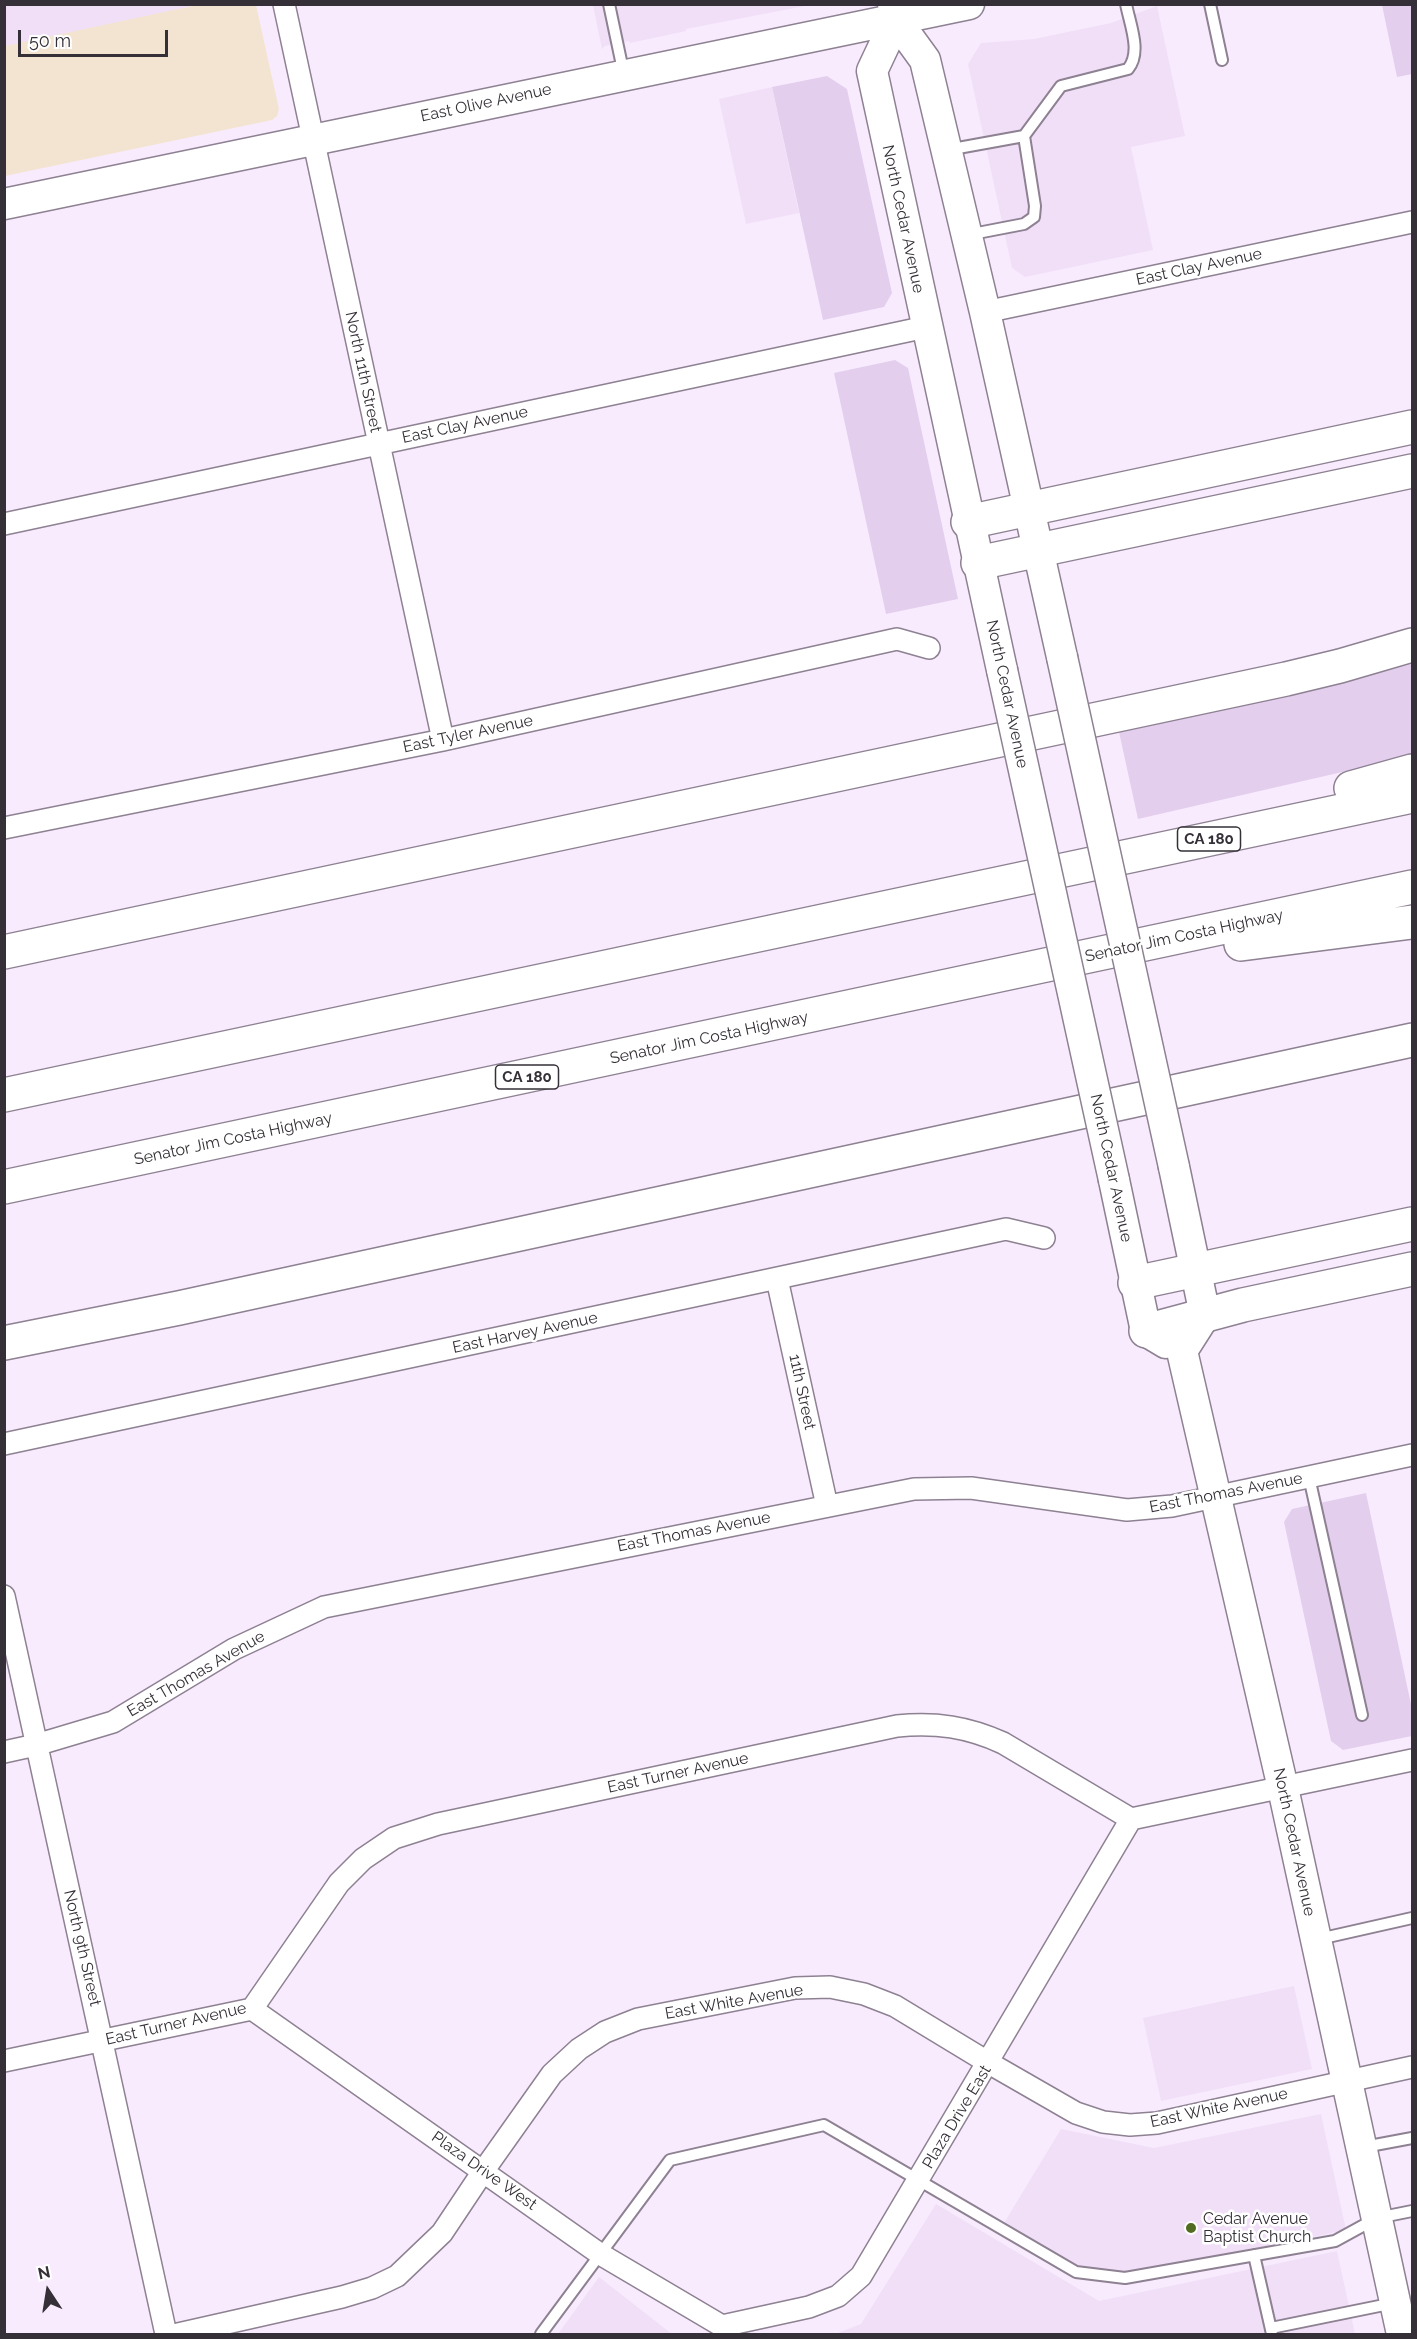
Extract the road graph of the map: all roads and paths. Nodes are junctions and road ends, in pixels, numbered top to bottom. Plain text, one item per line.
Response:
1 (284, 4) edge
2 (609, 4) edge
3 (969, 4) edge
4 (1125, 4) edge
5 (1210, 4) edge
6 (894, 12) edge
7 (1222, 60) dead end
8 (624, 75) junction
9 (1024, 136) junction
10 (313, 139) junction
11 (946, 150) junction
12 (4, 204) edge
13 (1413, 222) edge
14 (967, 236) junction
15 (985, 312) junction
16 (926, 327) junction
17 (1413, 427) edge
18 (379, 444) junction
19 (1413, 471) edge
20 (1028, 508) junction
21 (969, 522) junction
22 (4, 524) edge
23 (1038, 551) junction
24 (978, 563) junction
25 (1413, 645) edge
26 (929, 648) dead end
27 (443, 740) junction
28 (1413, 771) edge
29 (1413, 796) edge
30 (4, 828) edge
31 (384, 871) junction
32 (1005, 882) junction
33 (1413, 887) edge
34 (1413, 922) edge
35 (4, 932) edge
36 (4, 952) edge
37 (1018, 972) junction
38 (412, 1008) junction
39 (1413, 1040) edge
40 (4, 1073) edge
41 (4, 1095) edge
42 (15, 1186) edge
43 (1413, 1224) edge
44 (1044, 1238) dead end
45 (1413, 1269) edge
46 (1196, 1270) junction
47 (777, 1279) junction
48 (1135, 1283) junction
49 (179, 1308) junction
50 (1205, 1315) junction
51 (1146, 1331) junction
52 (4, 1343) edge
53 (1182, 1351) junction
54 (4, 1363) edge
55 (4, 1444) edge
56 (1413, 1455) edge
57 (1309, 1478) junction
58 (1215, 1497) junction
59 (827, 1506) junction
60 (4, 1596) edge
61 (1362, 1715) dead end
62 (36, 1745) junction
63 (4, 1752) edge
64 (1413, 1760) edge
65 (1283, 1788) junction
66 (1131, 1819) junction
67 (1413, 1918) edge
68 (1316, 1940) junction
69 (252, 2009) junction
70 (103, 2041) junction
71 (4, 2061) edge
72 (988, 2063) junction
73 (1413, 2067) edge
74 (1346, 2081) junction
75 (1413, 2138) edge
76 (1361, 2148) junction
77 (484, 2170) junction
78 (919, 2180) junction
79 (1413, 2211) edge
80 (1377, 2218) junction
81 (600, 2253) junction
82 (1254, 2255) junction
83 (1395, 2302) junction
84 (723, 2330) edge
85 (1271, 2331) edge
86 (166, 2334) edge
87 (178, 2334) edge
88 (541, 2334) edge
89 (1402, 2334) edge

1 - 10 street, North 11th Street
2 - 8 lane
3 - 6 main road, East Olive Avenue
4 - 9 lane
5 - 7 lane
6 - 8 main road, East Olive Avenue
6 - 11 main road
6 - 16 main road, North Cedar Avenue
8 - 10 main road, East Olive Avenue
9 - 11 lane
9 - 14 lane
10 - 12 main road, East Olive Avenue
10 - 18 street, North 11th Street
11 - 14 main road
13 - 15 street, East Clay Avenue
14 - 15 main road
15 - 20 main road
16 - 18 street, East Clay Avenue
16 - 21 main road, North Cedar Avenue
17 - 20 highway
18 - 22 street, East Clay Avenue
18 - 27 street, North 11th Street
19 - 23 highway
20 - 21 highway
20 - 23 main road
21 - 24 main road, North Cedar Avenue
23 - 24 highway
23 - 46 main road, bridge
24 - 48 main road, North Cedar Avenue, bridge
25 - 31 highway
26 - 27 street, East Tyler Avenue
27 - 30 street, East Tyler Avenue
28 - 32 highway
29 - 32 highway, CA 180
31 - 35 highway
31 - 36 highway
32 - 38 highway, CA 180
33 - 37 highway, Senator Jim Costa Highway / CA 180
34 - 37 highway
37 - 42 highway, Senator Jim Costa Highway / CA 180
38 - 40 highway
38 - 41 highway, CA 180
39 - 49 highway
43 - 46 highway
44 - 47 street, East Harvey Avenue
45 - 50 highway
46 - 48 highway
46 - 50 main road
47 - 55 street, East Harvey Avenue
47 - 59 street, 11th Street
48 - 51 main road, North Cedar Avenue
49 - 52 highway
49 - 54 highway
50 - 51 highway
50 - 53 main road
51 - 53 main road
53 - 58 main road, North Cedar Avenue
56 - 57 street, East Thomas Avenue
57 - 58 street, East Thomas Avenue
57 - 61 lane
58 - 59 street, East Thomas Avenue
58 - 65 main road, North Cedar Avenue
59 - 62 street, East Thomas Avenue
60 - 62 street, North 9th Street
62 - 63 street, East Thomas Avenue
62 - 70 street, North 9th Street
64 - 65 street
65 - 66 street
65 - 68 main road, North Cedar Avenue
66 - 69 street, East Turner Avenue
66 - 72 street, Plaza Drive East
67 - 68 lane
68 - 74 main road, North Cedar Avenue
69 - 70 street, East Turner Avenue
69 - 77 street, Plaza Drive West
70 - 71 street, East Turner Avenue
70 - 86 street, North 9th Street
72 - 74 street, East White Avenue
72 - 77 street, East White Avenue
72 - 78 street, Plaza Drive East
73 - 74 street, East White Avenue
74 - 76 main road, North Cedar Avenue
75 - 76 lane
76 - 80 main road, North Cedar Avenue
77 - 81 street, Plaza Drive West
77 - 87 street, East White Avenue
78 - 81 lane
78 - 82 lane
78 - 84 street, Plaza Drive East
79 - 80 lane
80 - 82 lane
80 - 83 main road, North Cedar Avenue
81 - 84 street, Plaza Drive West
81 - 88 lane
82 - 85 lane
83 - 85 lane
83 - 89 main road, North Cedar Avenue

